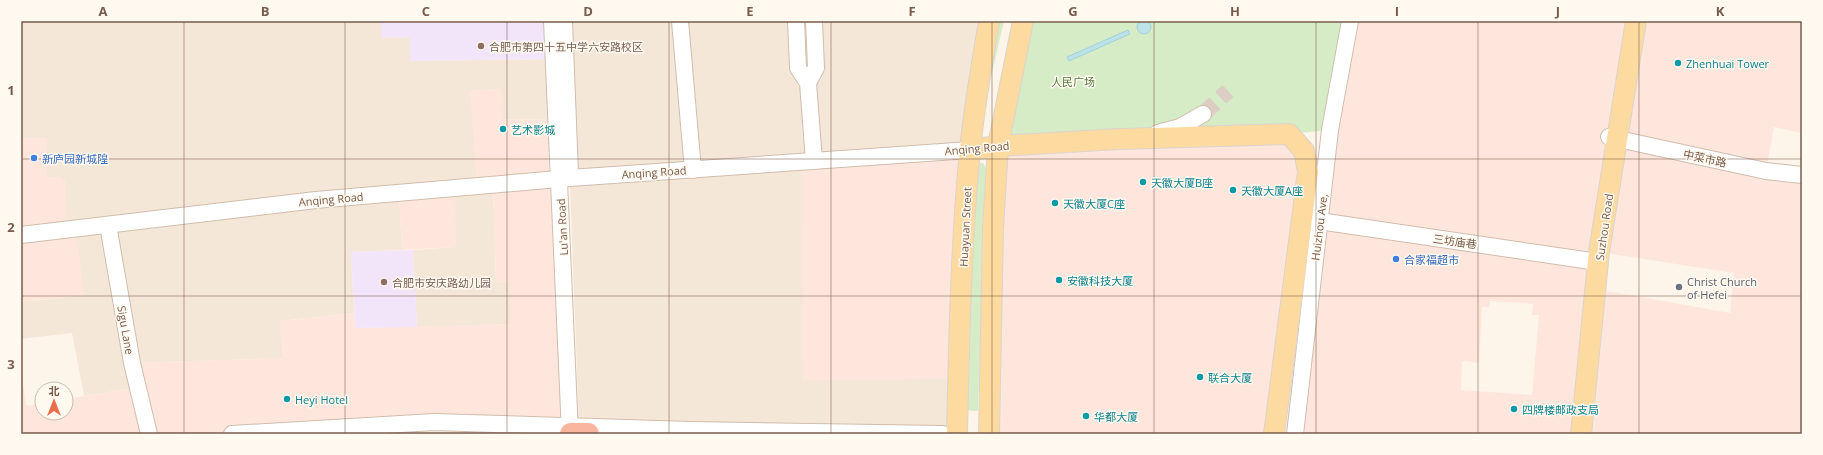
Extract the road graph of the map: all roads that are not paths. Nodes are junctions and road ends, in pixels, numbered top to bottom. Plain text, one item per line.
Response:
1 (552, 21) edge
2 (564, 21) edge
3 (680, 21) edge
4 (796, 21) edge
5 (814, 21) edge
6 (989, 21) edge
7 (1014, 21) edge
8 (1023, 21) edge
9 (1350, 21) edge
10 (1628, 21) edge
11 (1636, 21) edge
12 (808, 82) junction
13 (1204, 114) tunnel mouth
14 (1289, 134) joint
15 (1614, 138) junction
16 (1138, 139) junction
17 (998, 146) junction
18 (970, 150) junction
19 (814, 161) junction
20 (693, 170) junction
21 (1802, 175) edge
22 (565, 179) junction
23 (1319, 221) junction
24 (108, 225) junction
25 (21, 235) edge
26 (1591, 261) junction
27 (576, 431) edge
28 (149, 434) edge
29 (232, 434) edge
30 (943, 434) edge
31 (957, 434) edge
32 (989, 434) edge
33 (1274, 434) edge
34 (1294, 434) edge
35 (1573, 434) edge
36 (1581, 434) edge

1 - 22 street, Lu'an Road
2 - 22 street, Lu'an Road
3 - 20 street
4 - 12 street
5 - 12 street
6 - 18 main road, Huayuan Street
7 - 17 main road
8 - 17 main road
9 - 23 street, Huizhou Ave,
10 - 15 main road, Suzhou Road
11 - 15 main road, Suzhou Road
12 - 19 street
13 - 16 street
14 - 16 main road, Anqing Road
14 - 33 main road, Huizhou Ave,
15 - 21 street, 中菜市路
15 - 26 main road, Suzhou Road
15 - 36 main road, Suzhou Road
16 - 17 main road, Anqing Road
17 - 18 main road, Anqing Road
17 - 32 main road
18 - 19 street, Anqing Road
18 - 31 main road, Huayuan Street
19 - 20 street, Anqing Road
20 - 22 street, Anqing Road
22 - 24 street, Anqing Road
22 - 27 street, Lu'an Road
23 - 26 street, 三坊庙巷
23 - 34 street, Huizhou Ave,
24 - 25 street, Anqing Road
24 - 28 street, Sigu Lane
26 - 35 main road, Suzhou Road
27 - 29 street
27 - 30 street

